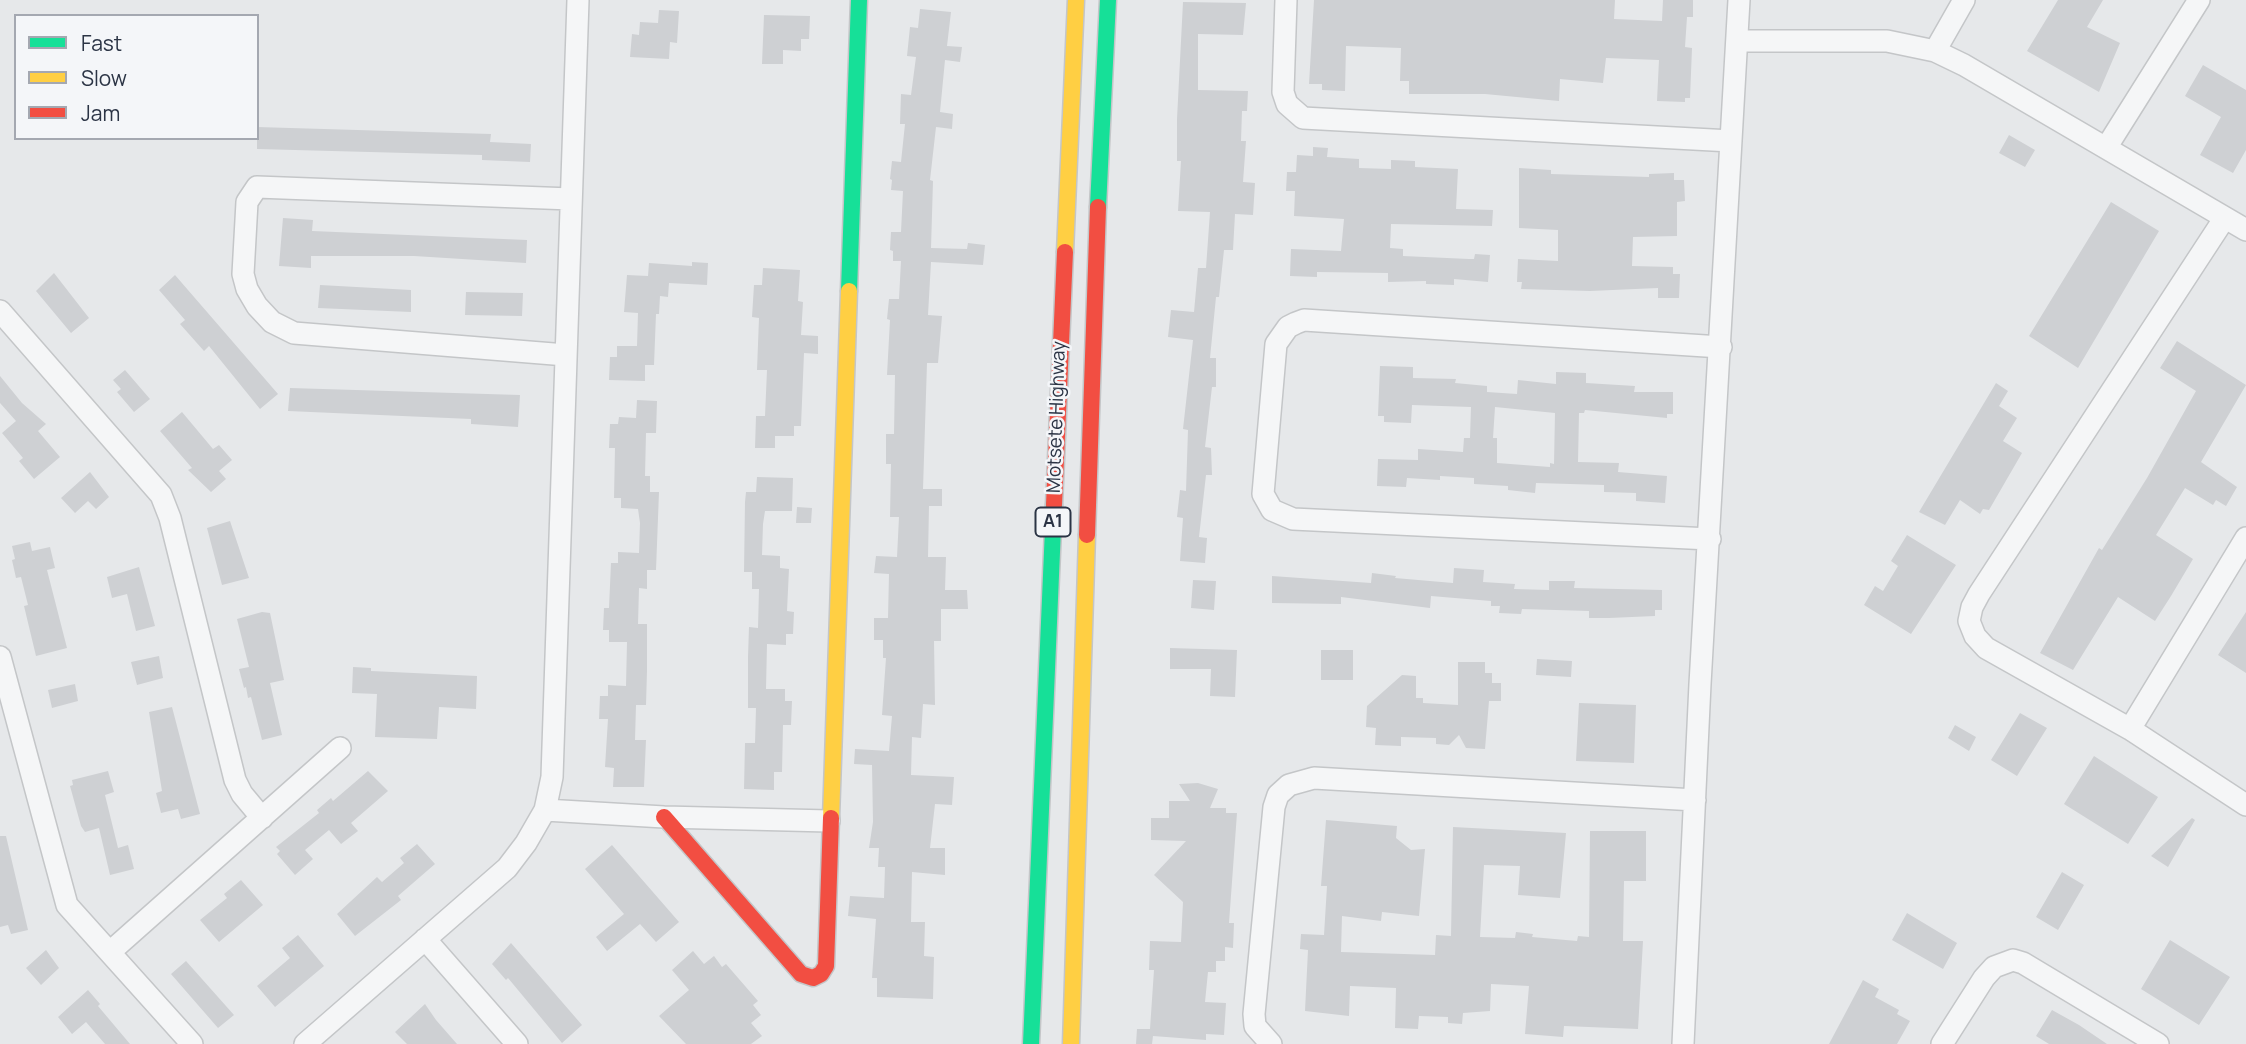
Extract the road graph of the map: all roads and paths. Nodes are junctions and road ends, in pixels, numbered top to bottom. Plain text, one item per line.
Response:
1 (578, 0) edge
2 (859, 0) edge
3 (1076, 0) edge
4 (1108, 0) edge
5 (1286, 0) edge
6 (1739, 0) edge
7 (1964, 0) edge
8 (2199, 0) edge
9 (1737, 41) junction
10 (1935, 51) junction
11 (1731, 141) junction
12 (2106, 148) junction
13 (571, 199) junction
14 (2224, 219) junction
15 (2246, 230) edge
16 (0, 311) edge
17 (1721, 347) junction
18 (566, 355) junction
19 (2246, 538) edge
20 (1710, 539) junction
21 (0, 657) edge
22 (2130, 729) junction
23 (340, 748) dead end
24 (1695, 800) junction
25 (2246, 805) edge
26 (545, 810) junction
27 (664, 817) junction
28 (262, 818) junction
29 (829, 821) junction
30 (425, 939) junction
31 (110, 952) junction
32 (192, 1044) edge
33 (305, 1044) edge
34 (517, 1044) edge
35 (1031, 1044) edge
36 (1071, 1044) edge
37 (1271, 1044) edge
38 (1683, 1044) edge
39 (1942, 1044) edge
40 (2158, 1044) edge

1 - 13 street
2 - 29 main road
3 - 35 main road, Motsete Highway / A1
4 - 36 main road, Motsete Highway / A1
5 - 11 street
6 - 9 street
7 - 10 street
8 - 12 street
9 - 10 street
9 - 11 street
10 - 12 street
11 - 17 street
12 - 14 street
13 - 18 street
13 - 18 street
14 - 15 street
14 - 22 street
16 - 28 street
17 - 20 street
17 - 20 street
18 - 26 street
19 - 22 street
20 - 24 street
21 - 31 street
22 - 25 street
23 - 28 street
24 - 37 street
24 - 38 street
26 - 27 street
26 - 30 street
27 - 29 street
27 - 29 main road
28 - 31 street
30 - 33 street
30 - 34 street
31 - 32 street
39 - 40 street

